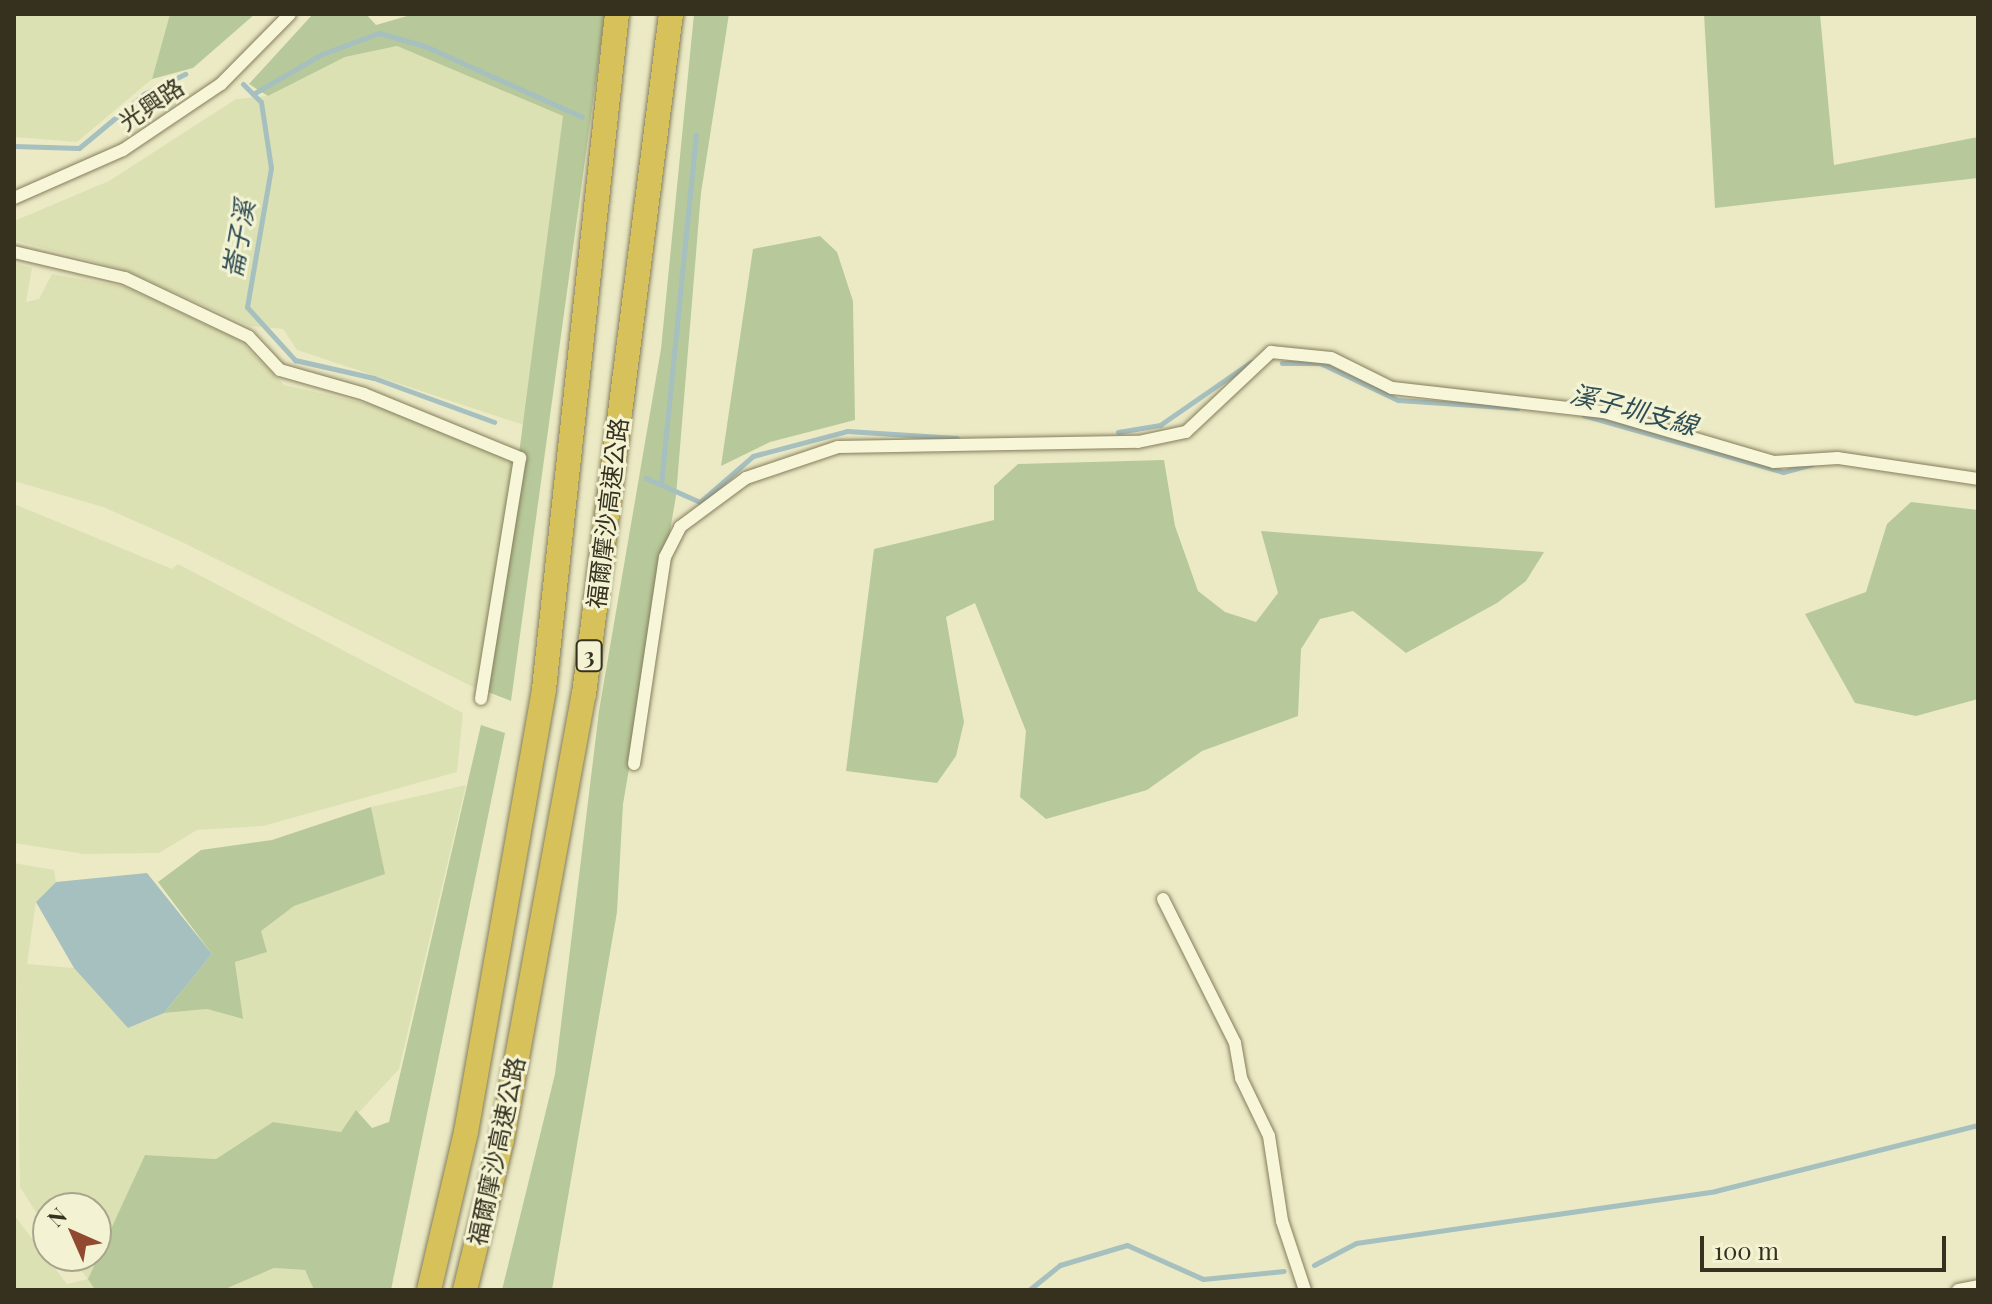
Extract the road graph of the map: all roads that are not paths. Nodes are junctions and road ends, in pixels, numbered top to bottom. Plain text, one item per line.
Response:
1 (290, 14) edge
2 (617, 14) edge
3 (671, 14) edge
4 (14, 198) edge
5 (14, 252) edge
6 (1978, 479) edge
7 (481, 699) dead end
8 (634, 764) dead end
9 (1163, 899) dead end
10 (1978, 1286) edge
11 (429, 1290) edge
12 (465, 1290) edge
13 (1305, 1290) edge
14 (1958, 1290) edge

1 - 4 street, 光興路
2 - 11 highway, 福爾摩沙高速公路 / 3
3 - 12 highway, 福爾摩沙高速公路 / 3
5 - 7 street
6 - 8 street
9 - 13 street
10 - 14 street

